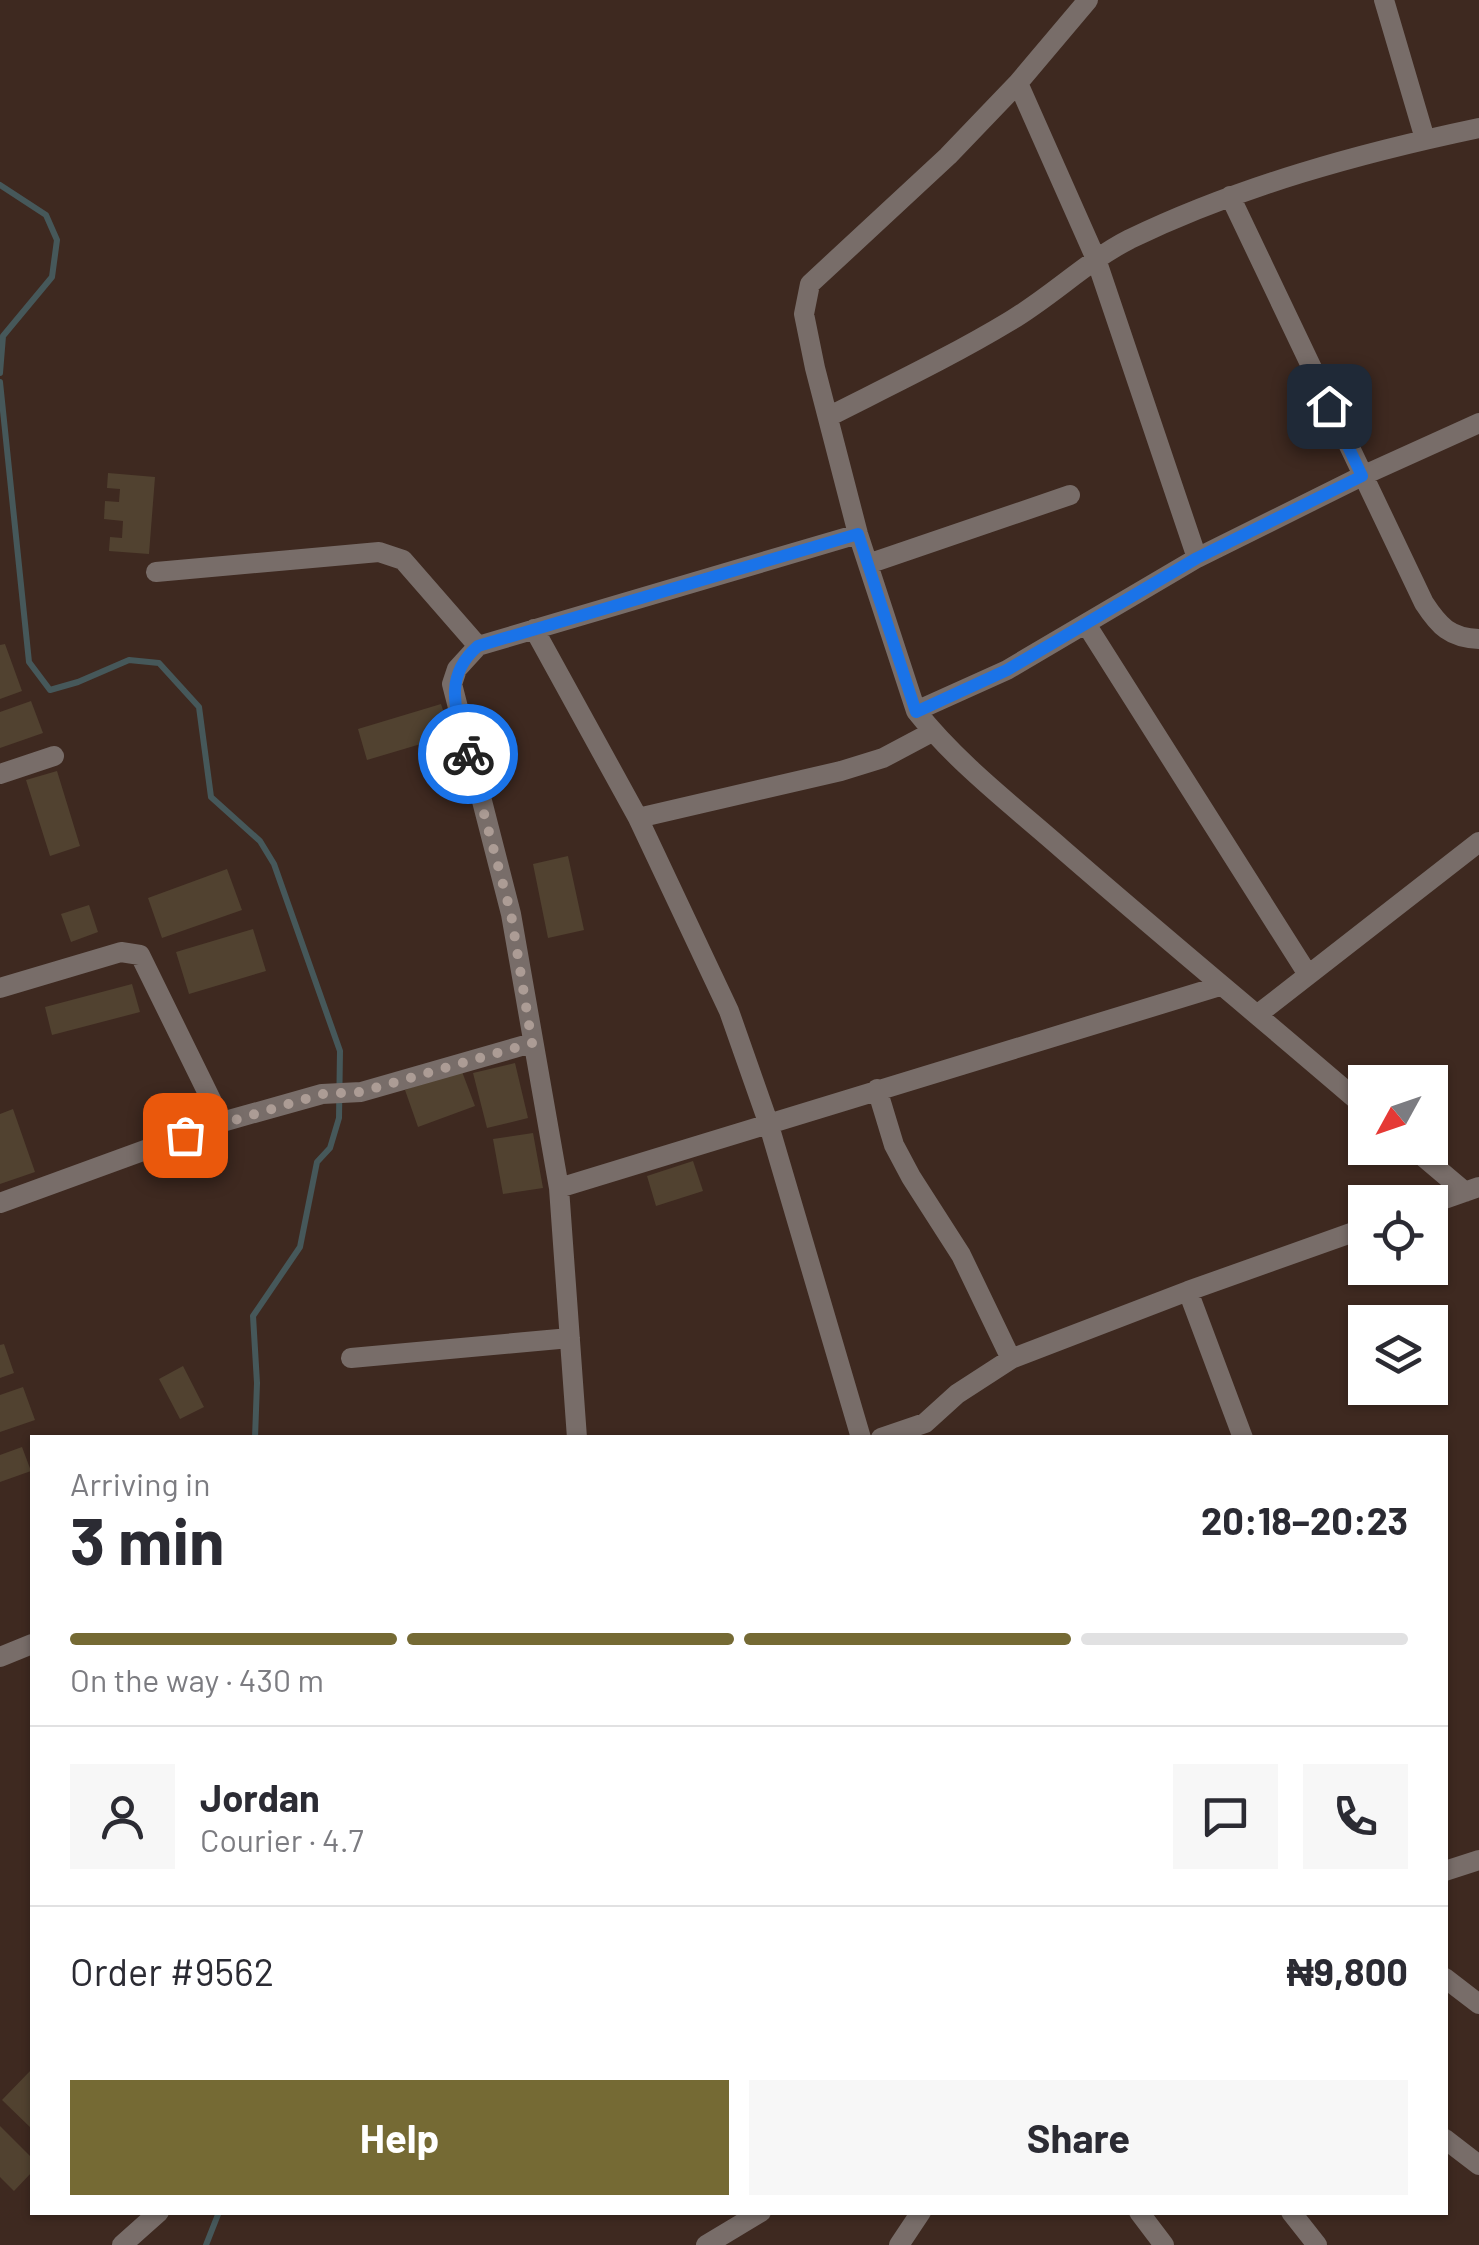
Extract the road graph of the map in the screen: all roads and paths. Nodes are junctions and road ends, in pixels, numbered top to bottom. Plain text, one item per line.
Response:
1 (1088, 0) edge
2 (1384, 0) edge
3 (1018, 83) junction
4 (1479, 128) edge
5 (1425, 140) junction
6 (1230, 196) junction
7 (1096, 259) junction
8 (828, 416) junction
9 (1479, 424) edge
10 (1362, 476) junction
11 (1070, 495) dead end
12 (858, 534) junction
13 (1197, 558) junction
14 (868, 564) junction
15 (156, 572) dead end
16 (1086, 624) junction
17 (534, 629) junction
18 (1479, 639) edge
19 (478, 646) junction
20 (916, 712) junction
21 (932, 732) junction
22 (54, 756) dead end
23 (0, 774) edge
24 (638, 818) junction
25 (1479, 842) edge
26 (1307, 973) junction
27 (1220, 986) junction
28 (0, 988) edge
29 (1257, 1015) junction
30 (532, 1043) junction
31 (877, 1089) junction
32 (1348, 1093) edge
33 (222, 1122) junction
34 (768, 1122) junction
35 (1437, 1165) edge
36 (559, 1188) junction
37 (1472, 1190) edge
38 (1448, 1198) edge
39 (0, 1203) edge
40 (1348, 1234) edge
41 (1188, 1290) junction
42 (570, 1338) junction
43 (351, 1358) dead end
44 (1011, 1359) junction
45 (928, 1430) edge
46 (577, 1435) edge
47 (860, 1435) edge
48 (899, 1435) edge
49 (1242, 1435) edge
50 (30, 1645) edge
51 (0, 1656) edge
52 (1479, 1860) edge
53 (1448, 1870) edge
54 (1448, 1980) edge
55 (1479, 2004) edge
56 (1448, 2140) edge
57 (1479, 2165) edge
58 (156, 2215) edge
59 (756, 2215) edge
60 (919, 2215) edge
61 (1140, 2215) edge
62 (1293, 2215) edge
63 (122, 2245) edge
64 (706, 2245) edge
65 (899, 2245) edge
66 (1164, 2245) edge
67 (1317, 2245) edge

1 - 3 street
2 - 5 street
3 - 7 street
3 - 8 street
4 - 5 street
5 - 6 street
6 - 7 street
6 - 10 street
7 - 8 street
7 - 13 street
8 - 12 street
9 - 10 street
10 - 13 street
10 - 18 street
11 - 14 street
12 - 14 street
12 - 17 street
13 - 16 street
14 - 20 street
15 - 19 street
16 - 20 street
16 - 26 street
17 - 19 street
17 - 24 street
19 - 30 street
20 - 21 street
21 - 24 street
21 - 27 street
22 - 23 street
24 - 34 street
25 - 26 street
26 - 29 street
27 - 29 street
27 - 31 street
28 - 33 street
29 - 32 street
30 - 33 street
30 - 36 street
31 - 34 street
31 - 44 street
33 - 39 street
34 - 36 street
34 - 47 street
35 - 37 street
36 - 42 street
37 - 38 street
40 - 41 street
41 - 44 street
41 - 49 street
42 - 43 street
42 - 46 street
44 - 45 street
45 - 48 street
50 - 51 street
52 - 53 street
54 - 55 street
56 - 57 street
58 - 63 street
59 - 64 street
60 - 65 street
61 - 66 street
62 - 67 street

